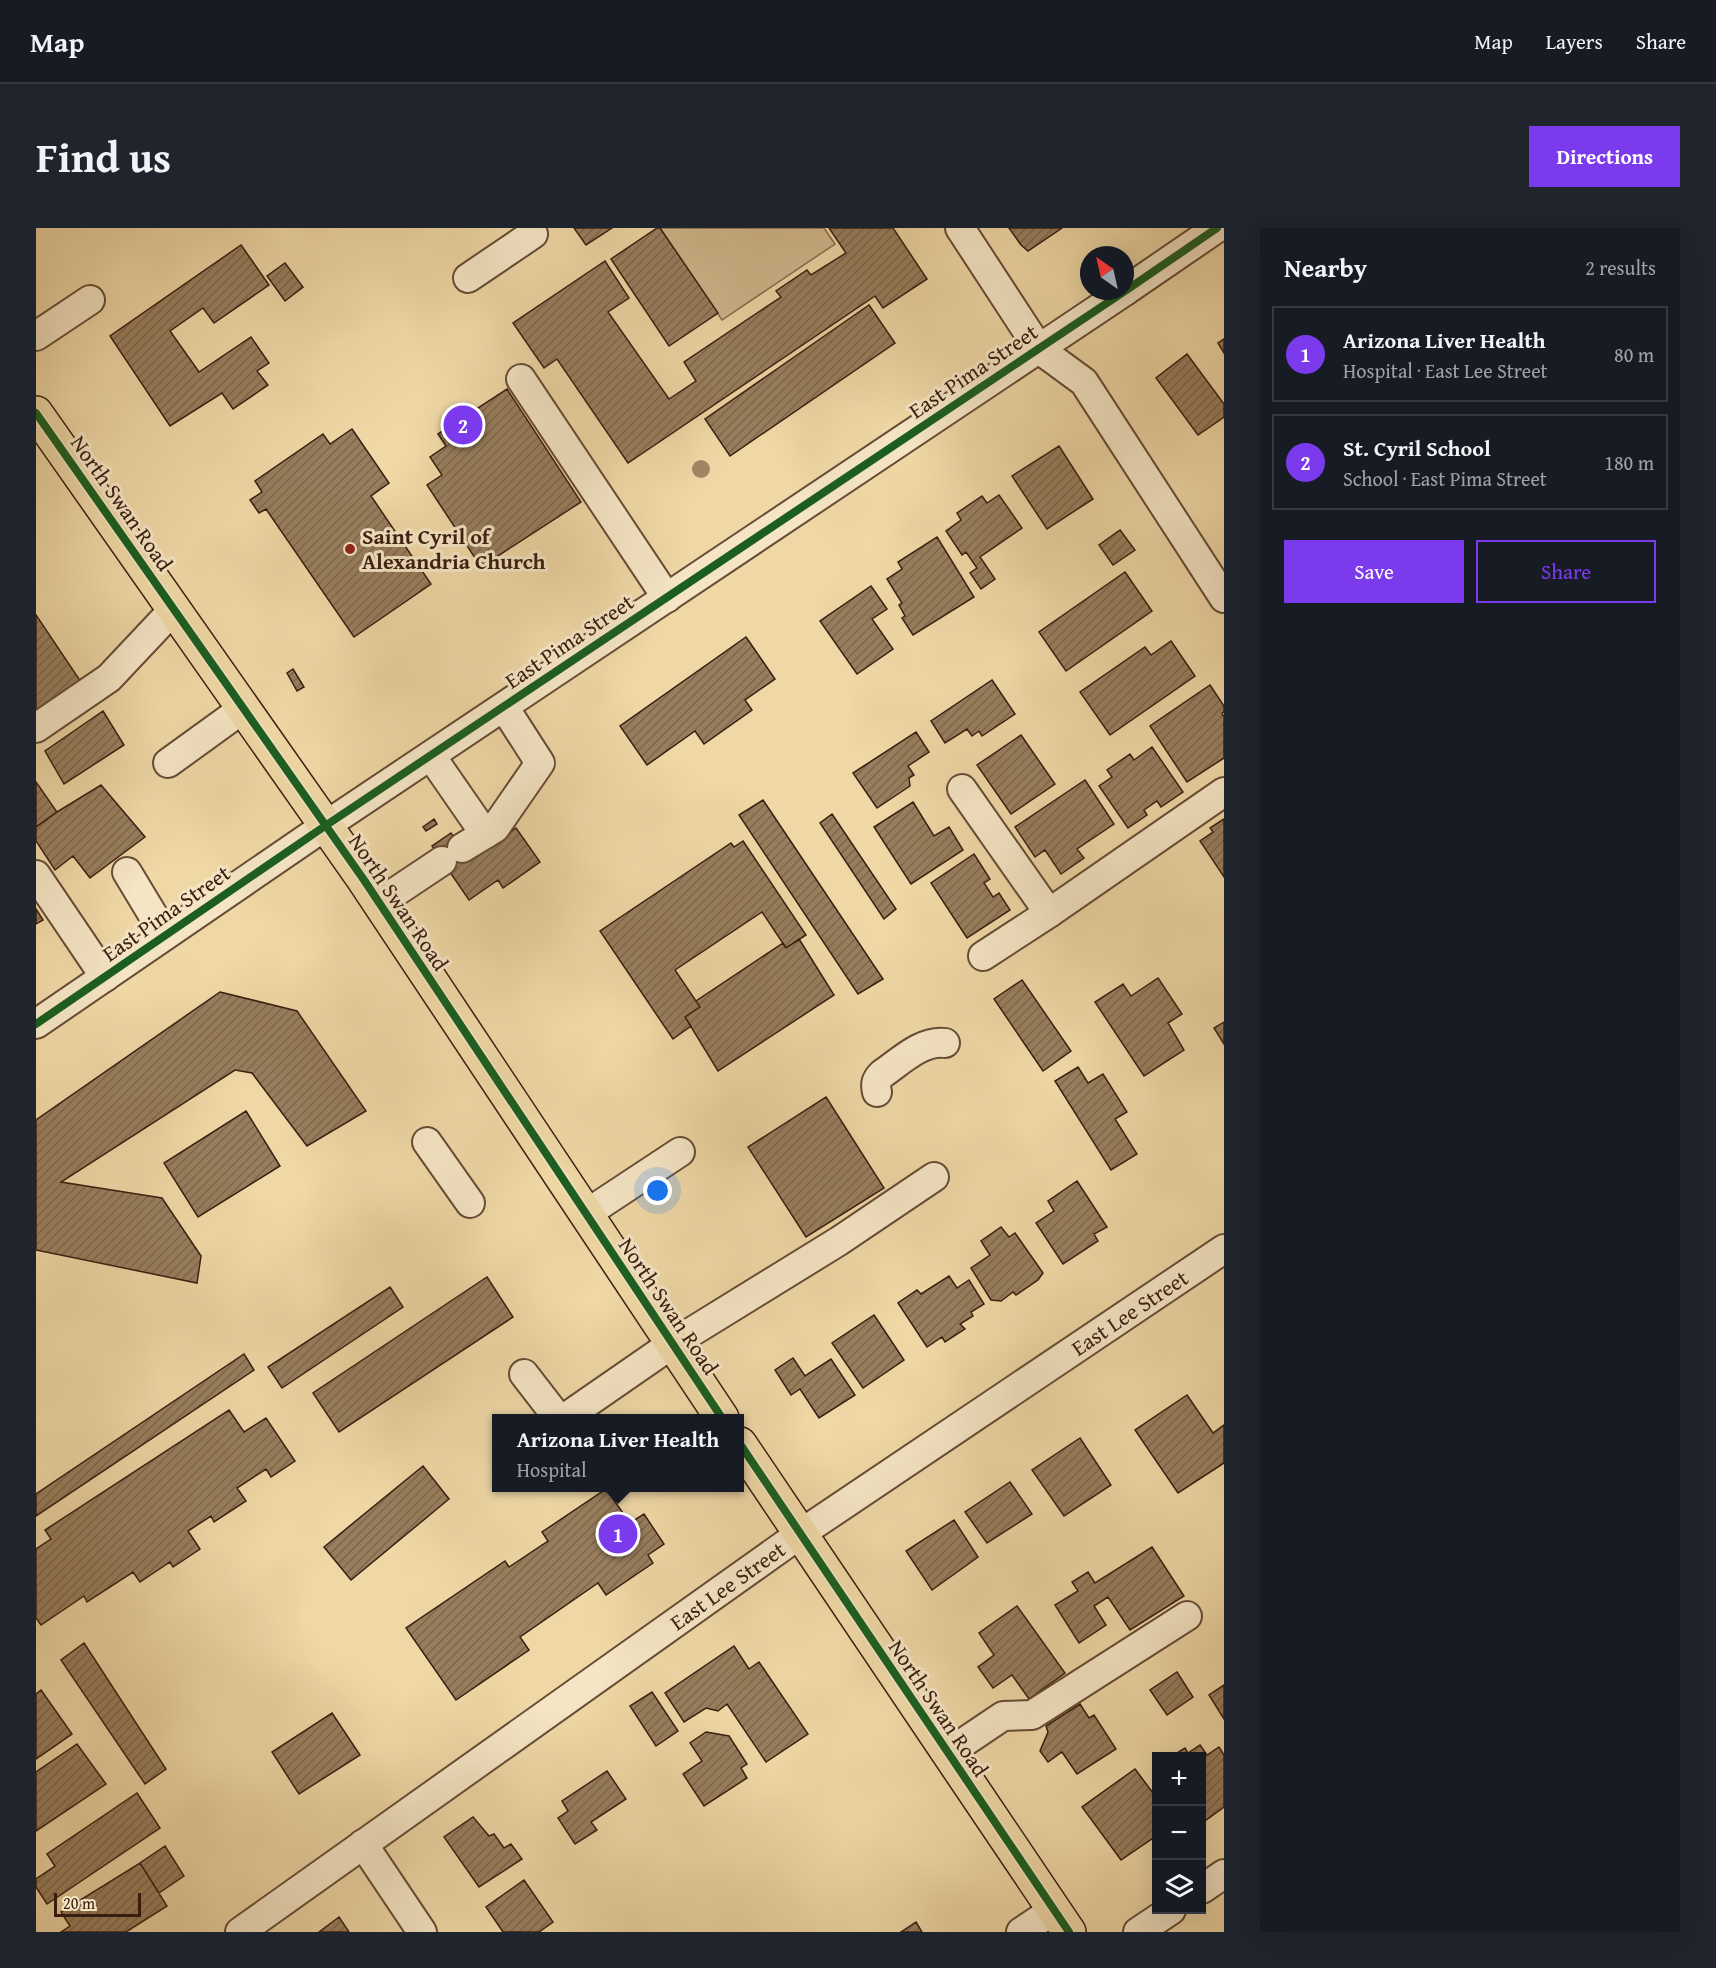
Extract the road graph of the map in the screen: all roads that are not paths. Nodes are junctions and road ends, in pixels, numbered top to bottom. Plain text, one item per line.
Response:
1 (960, 228) edge
2 (1217, 228) edge
3 (533, 234) dead end
4 (468, 278) dead end
5 (1134, 285) edge
6 (90, 300) dead end
7 (1112, 300) edge
8 (36, 336) edge
9 (1039, 349) junction
10 (521, 380) dead end
11 (36, 412) edge
12 (666, 598) junction
13 (1224, 598) edge
14 (174, 609) junction
15 (504, 707) junction
16 (244, 708) junction
17 (36, 728) edge
18 (431, 756) junction
19 (168, 763) dead end
20 (962, 789) dead end
21 (1224, 792) edge
22 (325, 825) junction
23 (463, 848) junction
24 (127, 872) dead end
25 (36, 875) edge
26 (379, 903) junction
27 (1049, 912) junction
28 (165, 935) junction
29 (983, 956) dead end
30 (105, 977) junction
31 (36, 1024) edge
32 (945, 1044) dead end
33 (877, 1092) dead end
34 (427, 1142) dead end
35 (680, 1152) dead end
36 (934, 1177) dead end
37 (470, 1203) dead end
38 (586, 1214) junction
39 (1224, 1249) edge
40 (672, 1344) junction
41 (524, 1374) dead end
42 (554, 1414) edge
43 (572, 1414) edge
44 (719, 1414) edge
45 (744, 1450) edge
46 (800, 1534) junction
47 (1187, 1616) dead end
48 (948, 1753) junction
49 (363, 1844) junction
50 (1224, 1874) edge
51 (1206, 1886) edge
52 (1165, 1914) edge
53 (1062, 1921) edge
54 (240, 1932) edge
55 (422, 1932) edge
56 (1021, 1932) edge
57 (1138, 1932) edge

1 - 9 street
2 - 5 street, East Pima Street
3 - 4 street
6 - 8 street
7 - 9 street, East Pima Street
9 - 12 street, East Pima Street
9 - 13 street
10 - 12 street
11 - 14 main road, North Swan Road
12 - 15 street, East Pima Street
14 - 16 main road, North Swan Road
14 - 17 street
15 - 18 street, East Pima Street
15 - 23 street
16 - 19 street
16 - 22 main road, North Swan Road
18 - 22 street, East Pima Street
18 - 23 street
20 - 27 street
21 - 27 street
22 - 26 main road, North Swan Road
22 - 28 street, East Pima Street
23 - 26 street
24 - 28 street
25 - 30 street
26 - 38 main road, North Swan Road
27 - 29 street
28 - 30 street, East Pima Street
30 - 31 street, East Pima Street
32 - 33 street
34 - 37 street
35 - 38 street
36 - 40 street
38 - 40 main road, North Swan Road
39 - 46 street, East Lee Street
40 - 43 street
40 - 44 main road, North Swan Road
41 - 42 street
45 - 46 main road, North Swan Road
46 - 48 main road, North Swan Road
46 - 49 street, East Lee Street
47 - 48 street
48 - 53 main road, North Swan Road
49 - 54 street, East Lee Street
49 - 55 street
50 - 51 street
52 - 57 street
53 - 56 street

